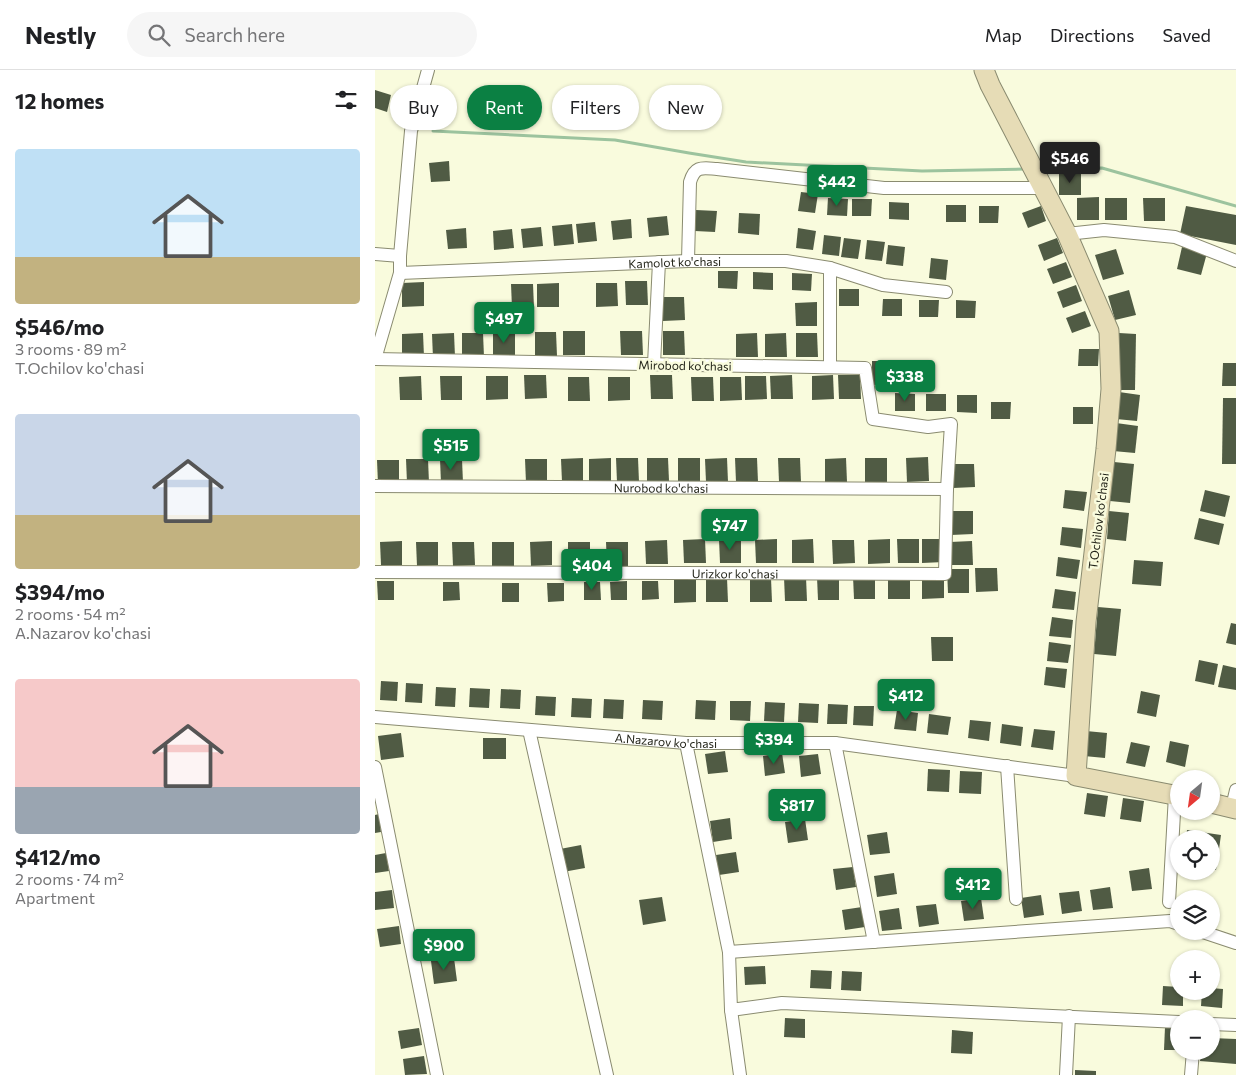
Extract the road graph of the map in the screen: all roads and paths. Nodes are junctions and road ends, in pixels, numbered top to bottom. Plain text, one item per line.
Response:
1 (428, 70) edge
2 (984, 70) edge
3 (1037, 175) junction
4 (1067, 234) junction
5 (375, 254) edge
6 (400, 256) junction
7 (1236, 260) edge
8 (688, 261) junction
9 (659, 262) junction
10 (830, 268) junction
11 (400, 273) junction
12 (946, 292) dead end
13 (375, 359) edge
14 (654, 364) junction
15 (830, 367) junction
16 (951, 424) joint
17 (375, 486) edge
18 (947, 489) junction
19 (375, 572) edge
20 (375, 717) edge
21 (529, 730) junction
22 (686, 743) junction
23 (835, 743) junction
24 (1007, 766) junction
25 (375, 767) edge
26 (1076, 776) junction
27 (1170, 795) edge
28 (1235, 802) edge
29 (1220, 803) edge
30 (1175, 820) edge
31 (1016, 899) dead end
32 (1169, 902) dead end
33 (1170, 921) edge
34 (1220, 938) edge
35 (874, 942) junction
36 (1236, 943) edge
37 (729, 952) junction
38 (731, 1010) junction
39 (1069, 1016) junction
40 (1170, 1022) edge
41 (1220, 1024) edge
42 (1236, 1025) edge
43 (1192, 1060) edge
44 (437, 1075) edge
45 (607, 1075) edge
46 (740, 1075) edge
47 (1066, 1075) edge
48 (1191, 1075) edge

1 - 6 street
2 - 3 main road, T.Ochilov ko'chasi
3 - 4 main road, T.Ochilov ko'chasi
3 - 8 street
4 - 7 street
4 - 26 main road, T.Ochilov ko'chasi
5 - 6 street
6 - 11 street
8 - 9 street, Kamolot ko'chasi
8 - 10 street, Kamolot ko'chasi
9 - 11 street, Kamolot ko'chasi
9 - 14 street
10 - 12 street, Kamolot ko'chasi
10 - 15 street
11 - 13 street
13 - 14 street, Mirobod ko'chasi
14 - 15 street, Mirobod ko'chasi
15 - 16 street, Mirobod ko'chasi
16 - 18 street, Urizkor ko'chasi
17 - 18 street, Nurobod ko'chasi
18 - 19 street, Urizkor ko'chasi
20 - 21 street, A.Nazarov ko'chasi
21 - 22 street, A.Nazarov ko'chasi
21 - 45 street
22 - 23 street, A.Nazarov ko'chasi
22 - 37 street
23 - 24 street, A.Nazarov ko'chasi
23 - 35 street
24 - 26 street, A.Nazarov ko'chasi
24 - 31 street
25 - 44 street
26 - 27 main road
28 - 29 main road
30 - 32 street
33 - 35 street
34 - 36 street
35 - 37 street
37 - 38 street
38 - 39 street
38 - 46 street
39 - 40 street
39 - 47 street
41 - 42 street
43 - 48 street

